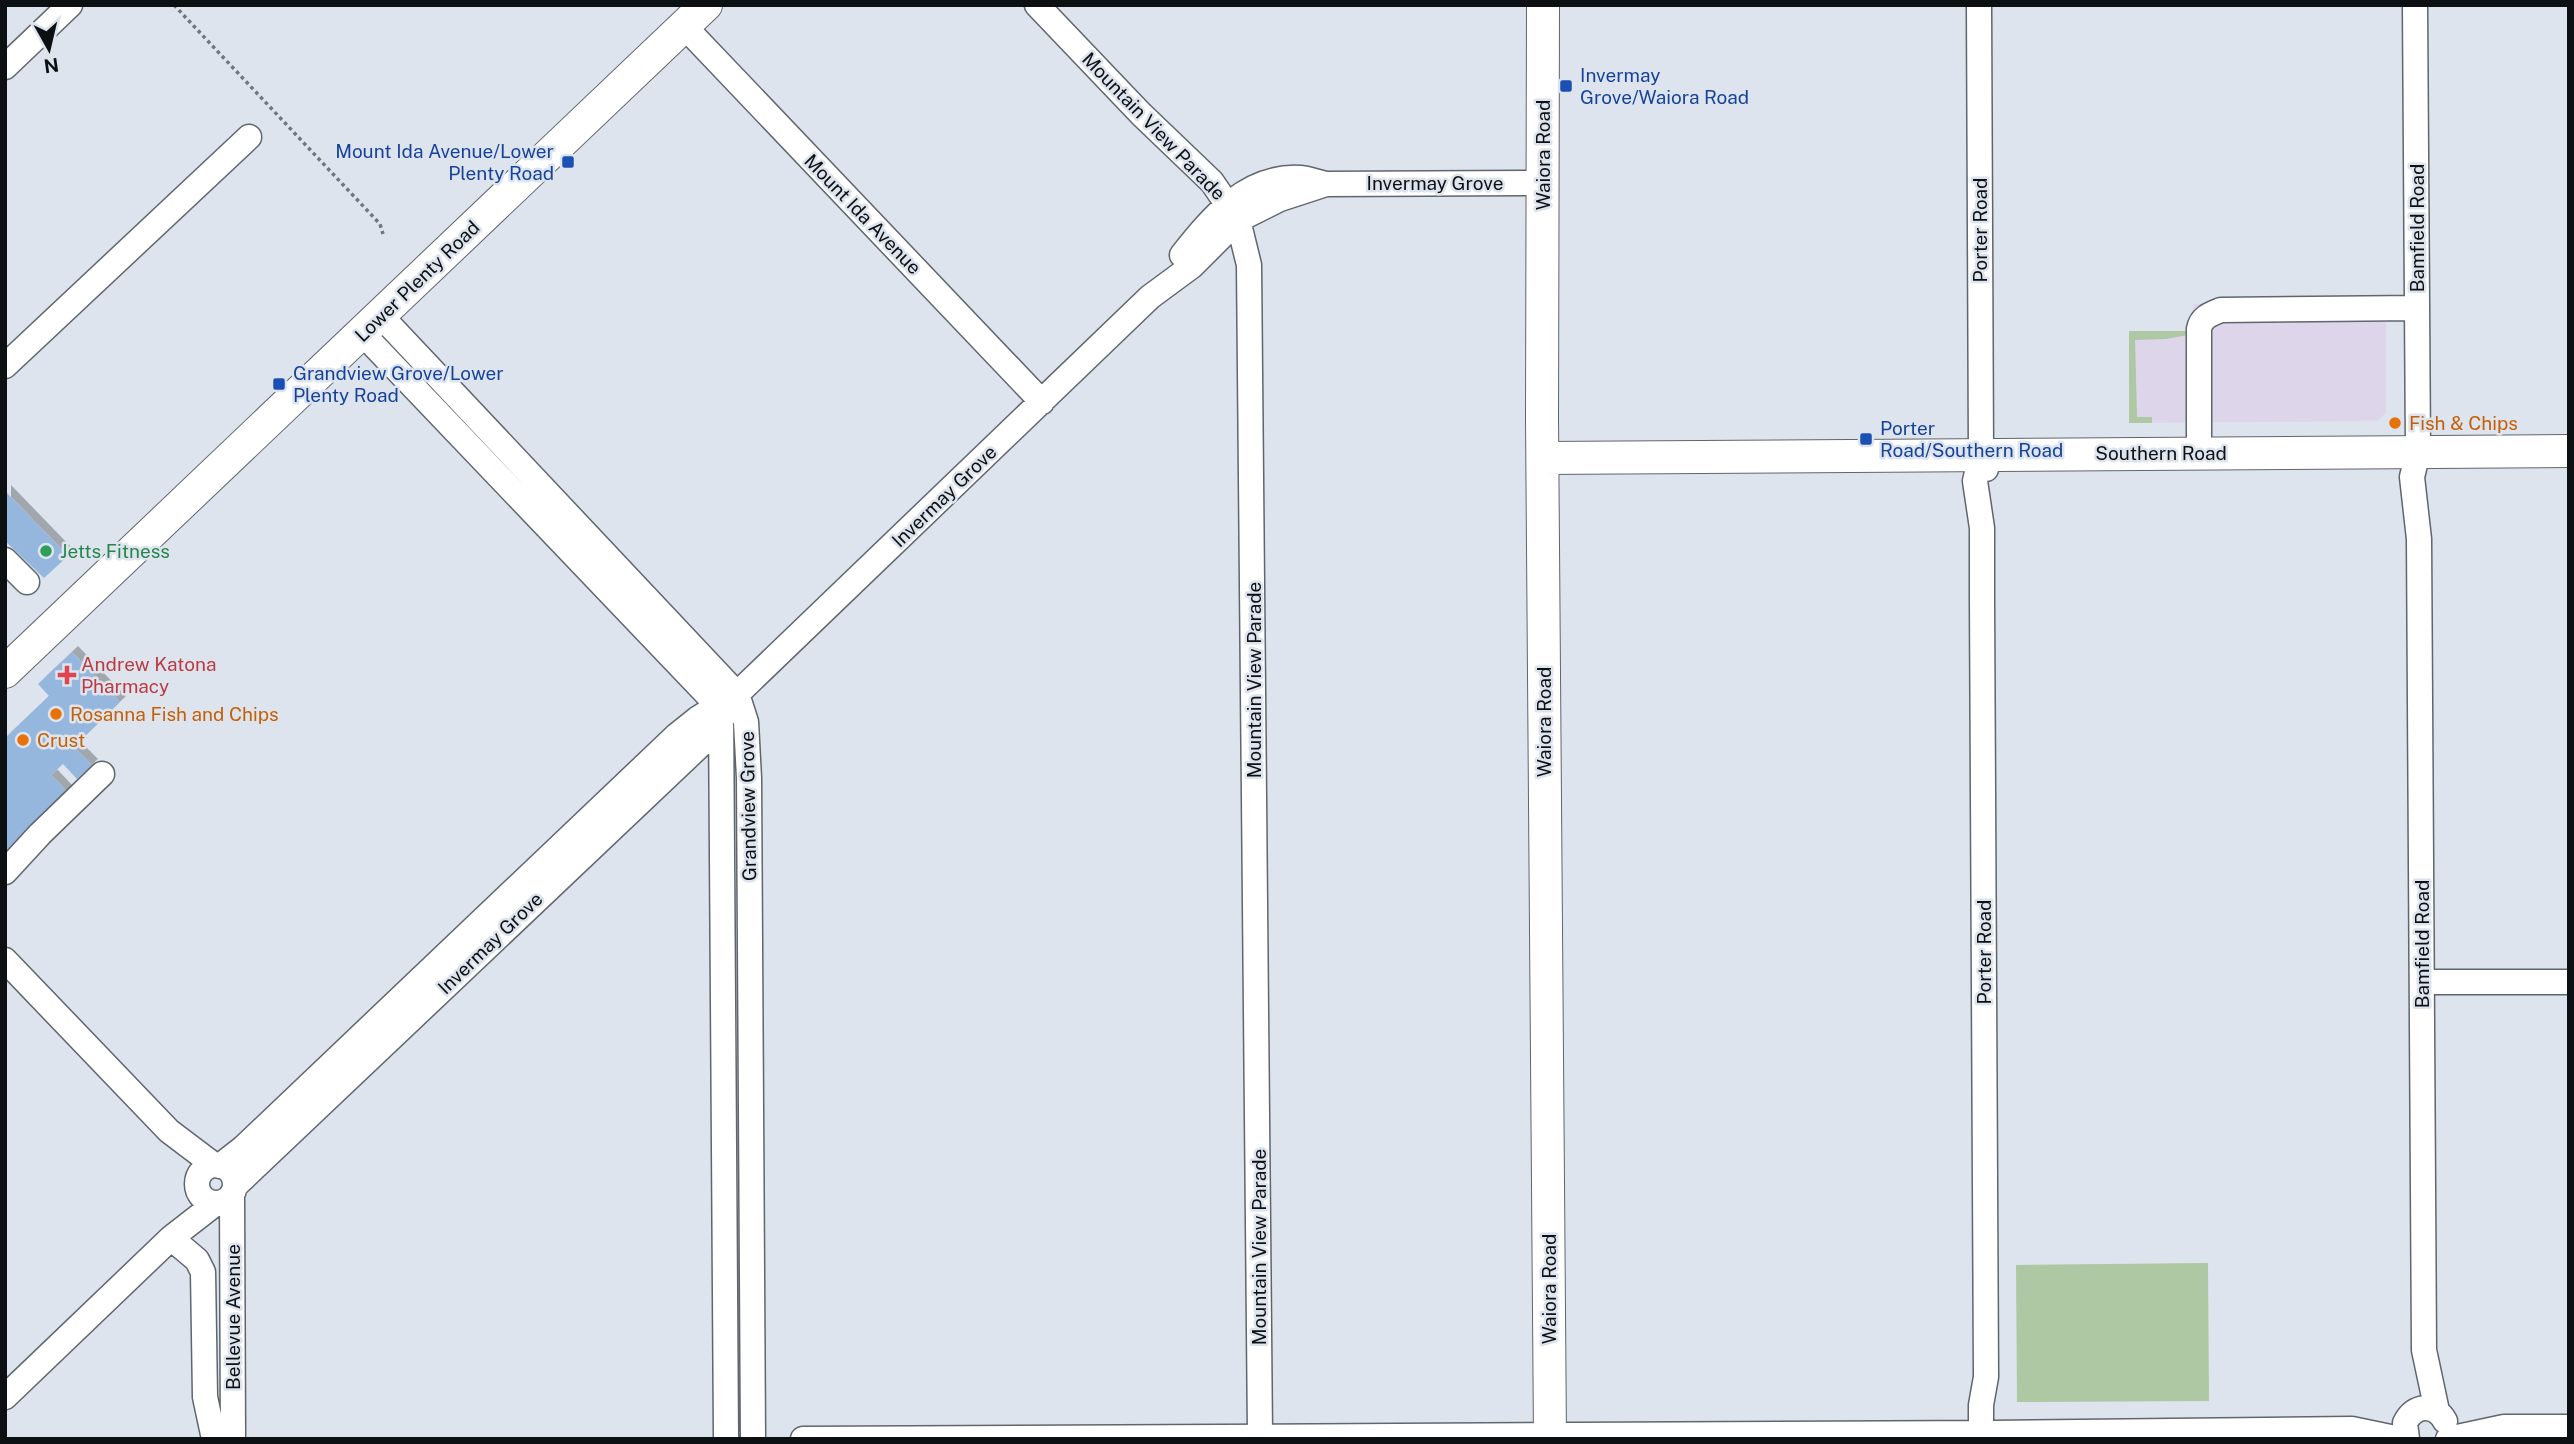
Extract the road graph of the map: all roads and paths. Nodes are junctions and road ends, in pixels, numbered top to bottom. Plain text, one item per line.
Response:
1 (70, 5) edge
2 (174, 5) edge
3 (1037, 5) edge
4 (1543, 5) edge
5 (1979, 5) edge
6 (2416, 5) edge
7 (695, 16) edge
8 (5, 67) edge
9 (249, 137) dead end
10 (1543, 183) junction
11 (1233, 212) junction
12 (383, 234) dead end
13 (2417, 308) junction
14 (372, 325) junction
15 (5, 366) edge
16 (1042, 402) junction
17 (2569, 451) edge
18 (2418, 452) junction
19 (2199, 453) junction
20 (1981, 455) junction
21 (1543, 458) junction
22 (5, 560) edge
23 (27, 582) dead end
24 (5, 672) edge
25 (725, 707) junction
26 (102, 774) dead end
27 (5, 872) edge
28 (5, 960) edge
29 (2422, 982) junction
30 (2569, 982) edge
31 (216, 1184) junction
32 (171, 1238) junction
33 (5, 1397) edge
34 (2425, 1426) edge
35 (2569, 1427) edge
36 (1260, 1436) junction
37 (1987, 1436) edge
38 (1550, 1437) edge
39 (1170, 1438) edge
40 (214, 1439) edge
41 (233, 1439) edge
42 (726, 1439) edge
43 (753, 1439) edge
44 (803, 1439) edge

1 - 8 street
2 - 12 path
3 - 11 street, Mountain View Parade
4 - 10 main road, Waiora Road
5 - 20 street, Porter Road
6 - 13 street, Bamfield Road
7 - 14 main road, Lower Plenty Road
7 - 16 street, Mount Ida Avenue
9 - 15 street
10 - 11 street, Invermay Grove
10 - 21 main road, Waiora Road
11 - 16 street, Invermay Grove
11 - 36 street, Mountain View Parade
13 - 18 street, Bamfield Road
13 - 19 street
14 - 24 main road, Lower Plenty Road
14 - 25 street, Grandview Grove
16 - 25 street, Invermay Grove
17 - 18 main road, Southern Road
18 - 19 main road, Southern Road
18 - 29 street, Bamfield Road
19 - 20 main road, Southern Road
20 - 21 main road, Southern Road
20 - 37 street, Porter Road
21 - 38 main road, Waiora Road
22 - 23 street
25 - 31 street, Invermay Grove
25 - 42 street, Grandview Grove
25 - 43 street, Grandview Grove
26 - 27 street
28 - 31 street, Bellevue Avenue
29 - 30 street
29 - 34 street, Bamfield Road
31 - 32 street, Invermay Grove
31 - 41 street, Bellevue Avenue
32 - 33 street, Invermay Grove
32 - 40 street, Bellevue Avenue
34 - 35 street
34 - 37 street
36 - 38 street
36 - 39 street
37 - 38 street
39 - 44 street

